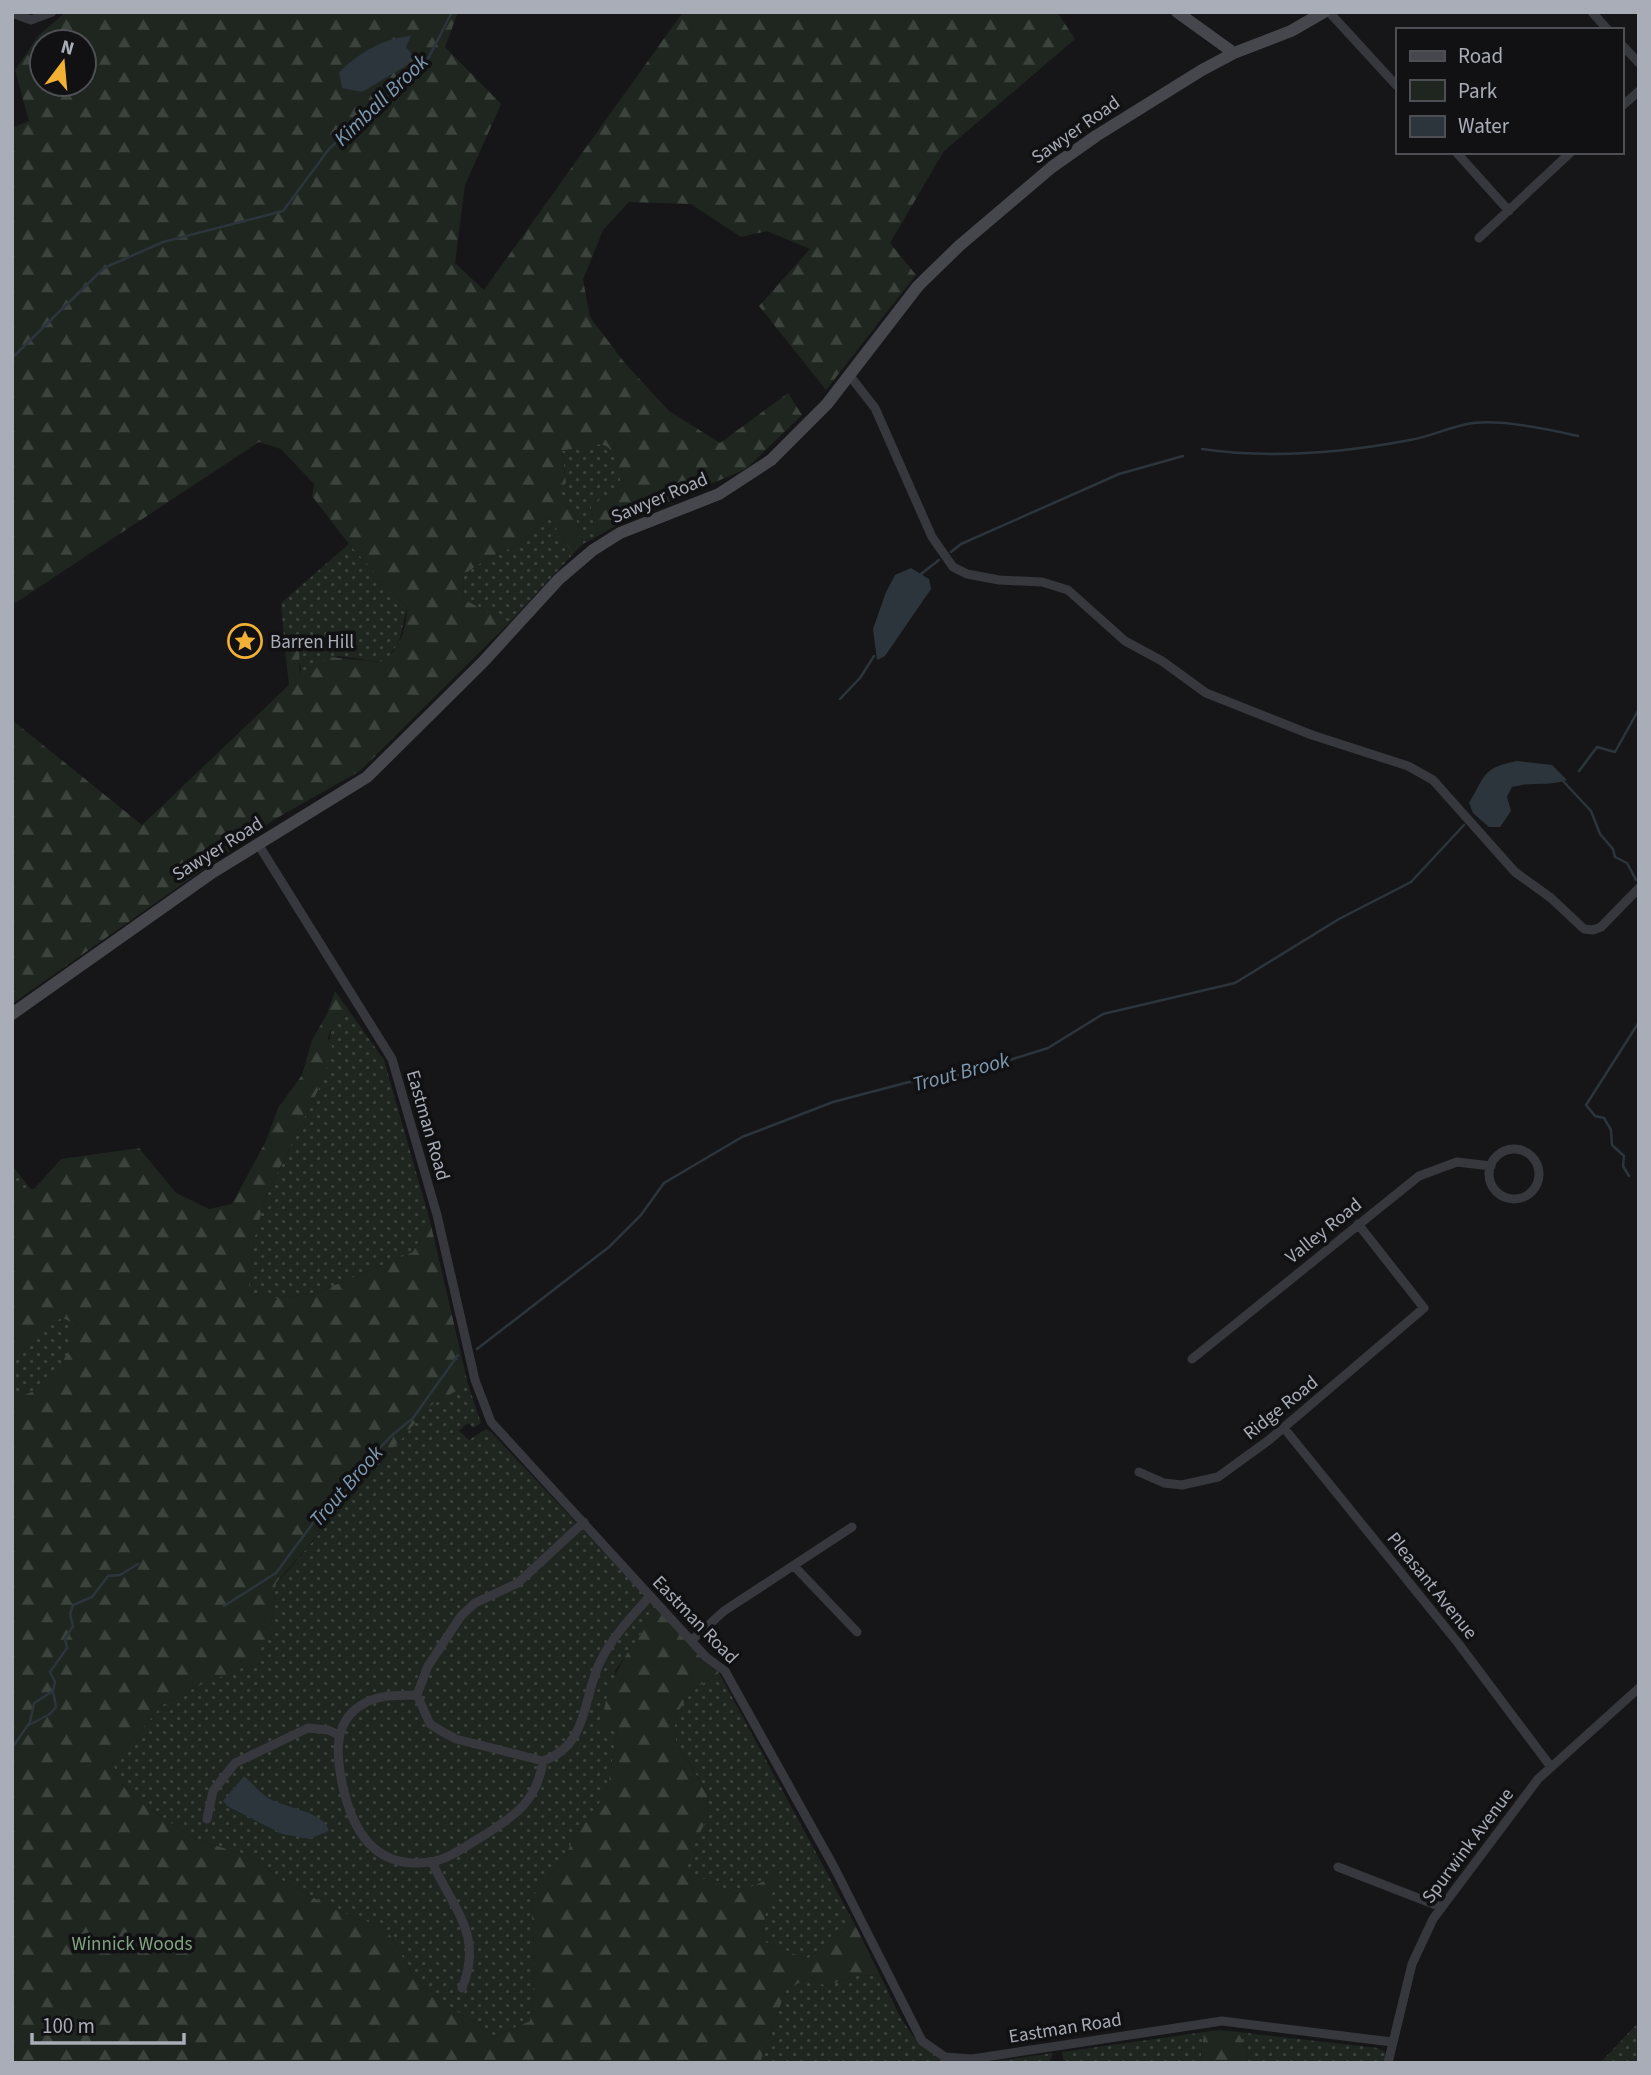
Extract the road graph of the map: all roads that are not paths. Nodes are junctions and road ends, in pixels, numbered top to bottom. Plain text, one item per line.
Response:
1 (52, 12) edge
2 (1177, 12) edge
3 (1324, 12) edge
4 (1329, 12) edge
5 (1592, 12) edge
6 (12, 13) edge
7 (1606, 28) edge
8 (1623, 46) edge
9 (1236, 52) junction
10 (1639, 63) edge
11 (1396, 85) edge
12 (1639, 91) edge
13 (1623, 105) edge
14 (1457, 154) edge
15 (1569, 154) edge
16 (1509, 211) junction
17 (1479, 239) dead end
18 (850, 376) junction
19 (258, 844) junction
20 (1639, 888) edge
21 (12, 1014) edge
22 (1490, 1166) junction
23 (1358, 1224) junction
24 (1192, 1359) dead end
25 (1284, 1428) junction
26 (1139, 1472) dead end
27 (584, 1522) junction
28 (852, 1527) dead end
29 (794, 1566) junction
30 (650, 1596) junction
31 (857, 1632) dead end
32 (692, 1640) junction
33 (1639, 1688) edge
34 (417, 1695) junction
35 (339, 1735) junction
36 (543, 1761) junction
37 (1551, 1767) junction
38 (207, 1819) dead end
39 (432, 1862) junction
40 (1338, 1867) dead end
41 (1441, 1907) junction
42 (463, 1989) dead end
43 (1392, 2042) junction
44 (1388, 2063) edge

1 - 6 street
2 - 9 street
3 - 9 street, Sawyer Road
4 - 11 street
5 - 7 street
8 - 10 street
9 - 18 street, Sawyer Road
12 - 13 street
14 - 16 street
15 - 16 street
16 - 17 street
18 - 19 street, Sawyer Road
18 - 20 street
19 - 21 street, Sawyer Road
19 - 27 street, Eastman Road
22 - 22 street
22 - 23 street, Valley Road
23 - 24 street, Valley Road
23 - 25 street, Ridge Road
25 - 26 street, Ridge Road
25 - 37 street, Pleasant Avenue
27 - 30 street, Eastman Road
27 - 34 street
28 - 29 street
29 - 31 street
29 - 32 street
30 - 32 street, Eastman Road
30 - 36 street
32 - 43 street, Eastman Road
33 - 37 street, Spurwink Avenue
34 - 35 street
34 - 36 street
35 - 38 street
35 - 39 street
36 - 39 street
37 - 41 street, Spurwink Avenue
39 - 42 street
40 - 41 street
41 - 43 street, Spurwink Avenue
43 - 44 street, Spurwink Avenue

